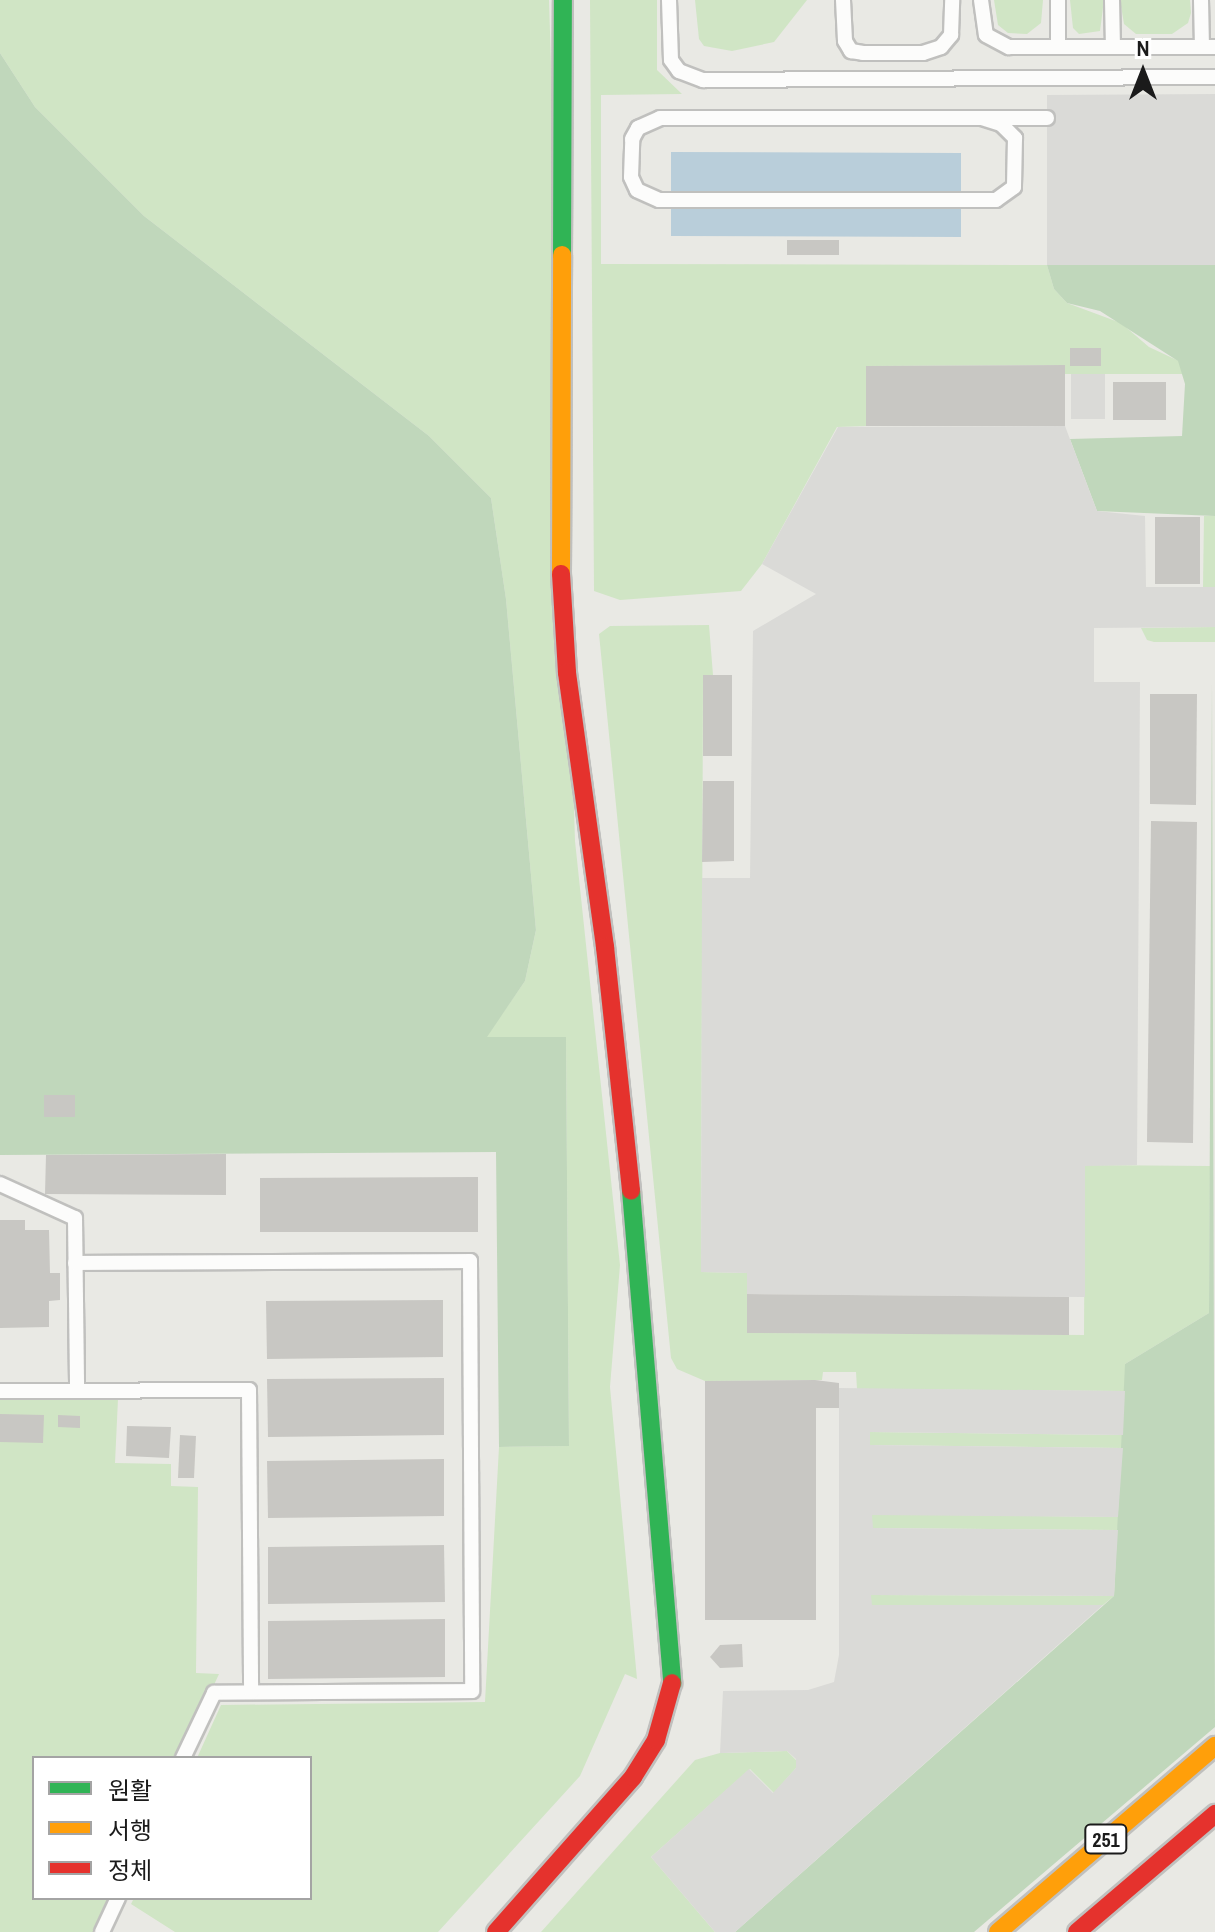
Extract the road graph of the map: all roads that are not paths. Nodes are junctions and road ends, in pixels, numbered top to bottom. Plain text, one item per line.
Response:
1 (563, 0) edge
2 (669, 0) edge
3 (843, 0) edge
4 (952, 0) edge
5 (981, 0) edge
6 (1058, 0) edge
7 (1112, 0) edge
8 (1201, 0) edge
9 (1058, 47) junction
10 (1113, 47) junction
11 (1208, 47) edge
12 (1215, 77) edge
13 (982, 118) junction
14 (1047, 118) dead end
15 (0, 1184) edge
16 (75, 1263) junction
17 (0, 1391) edge
18 (77, 1391) junction
19 (251, 1692) junction
20 (1215, 1746) edge
21 (184, 1756) edge
22 (1215, 1814) edge
23 (117, 1900) edge
24 (102, 1932) edge
25 (496, 1932) edge
26 (998, 1932) edge
27 (1077, 1932) edge

1 - 25 main road
2 - 12 lane
3 - 4 lane
5 - 9 lane
6 - 9 lane
7 - 10 lane
8 - 11 lane
9 - 10 lane
10 - 11 lane
13 - 13 lane
13 - 14 lane
15 - 16 lane
16 - 18 lane
16 - 19 lane
17 - 18 lane
18 - 19 lane
19 - 21 lane
20 - 26 main road, 251
22 - 27 main road, 251
23 - 24 lane

